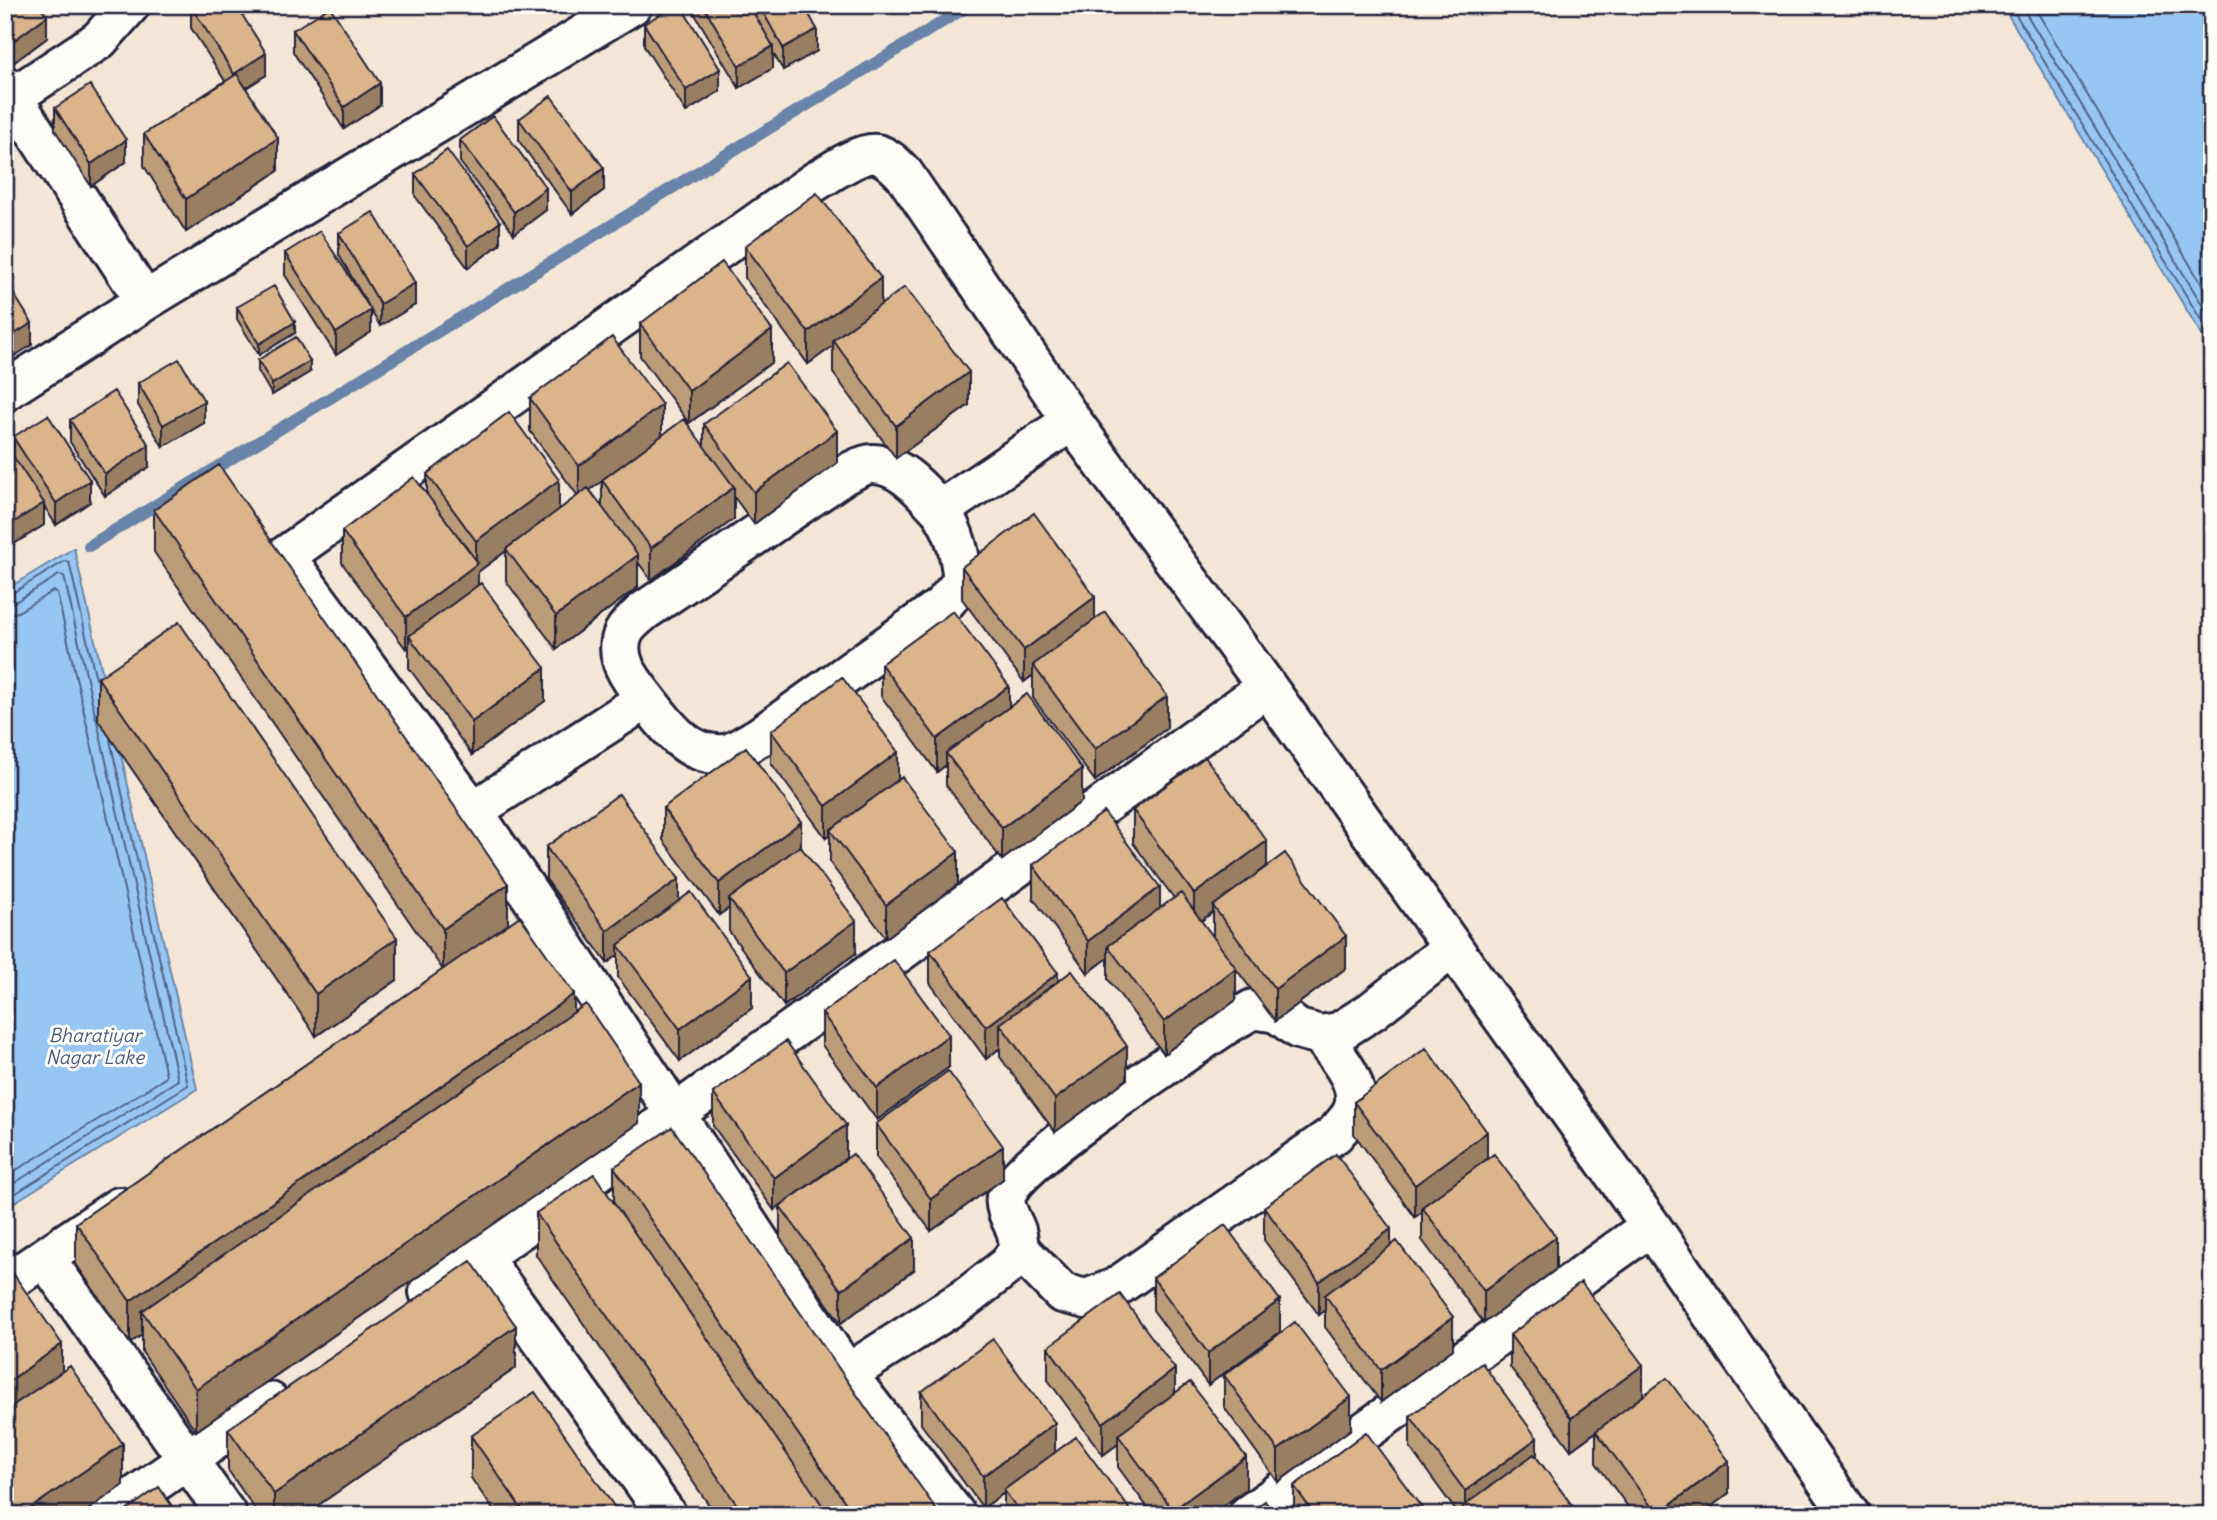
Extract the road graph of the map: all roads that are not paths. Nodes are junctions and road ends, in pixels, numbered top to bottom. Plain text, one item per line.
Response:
1 (130, 5) edge
2 (632, 5) edge
3 (8, 95) edge
4 (145, 301) junction
5 (5, 391) edge
6 (1072, 421) junction
7 (940, 510) junction
8 (1267, 687) junction
9 (646, 699) junction
10 (473, 811) junction
11 (545, 917) junction
12 (513, 937) edge
13 (1452, 948) junction
14 (1321, 1035) junction
15 (675, 1114) junction
16 (149, 1186) edge
17 (1651, 1226) junction
18 (1019, 1249) junction
19 (481, 1256) junction
20 (46, 1258) junction
21 (5, 1284) edge
22 (402, 1310) edge
23 (848, 1374) junction
24 (301, 1381) edge
25 (188, 1458) junction
26 (1840, 1511) edge
27 (108, 1515) edge
28 (227, 1515) edge
29 (667, 1515) edge
30 (956, 1515) edge
31 (1248, 1515) edge

1 - 3 street
2 - 4 street
3 - 4 street
4 - 5 street
6 - 7 street
6 - 8 street
6 - 10 street
7 - 9 street
7 - 9 street
8 - 13 street
8 - 15 street
9 - 10 street
10 - 11 street
11 - 12 street
11 - 15 street
13 - 14 street
13 - 17 street
14 - 18 street
14 - 18 street
15 - 19 street
15 - 23 street
16 - 20 street
17 - 26 street
17 - 31 street
18 - 23 street
19 - 22 street
19 - 29 street
20 - 21 street
20 - 25 street
23 - 30 street
24 - 25 street
25 - 27 street
25 - 28 street

